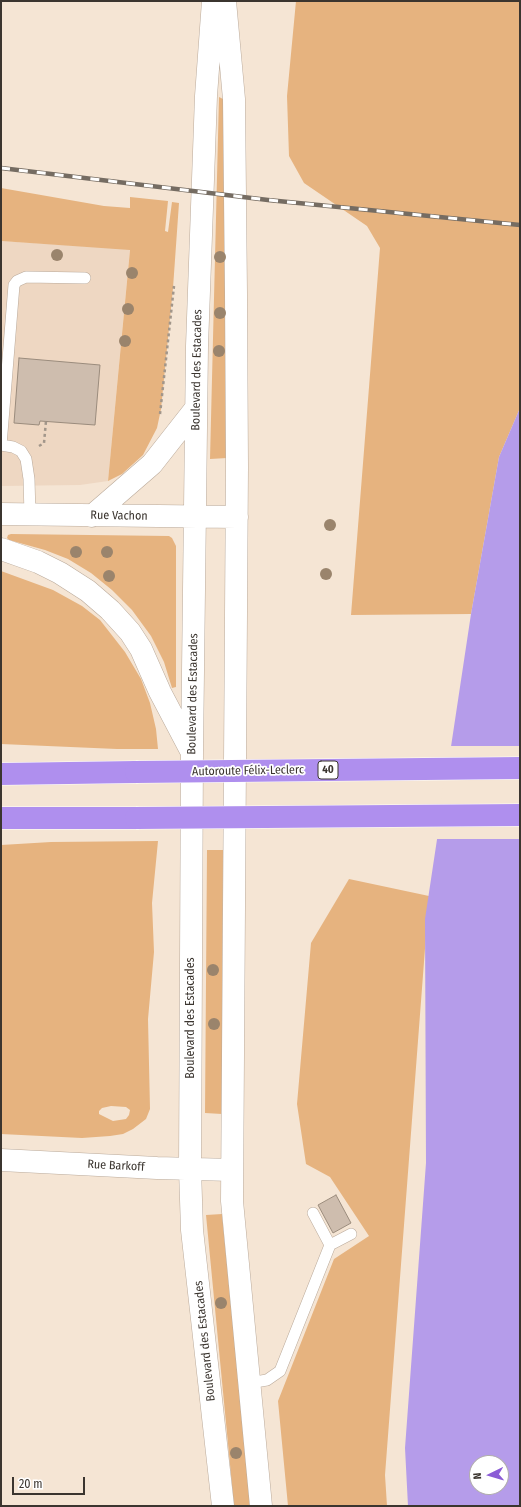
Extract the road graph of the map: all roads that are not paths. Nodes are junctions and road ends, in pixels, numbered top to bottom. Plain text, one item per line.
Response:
1 (213, 1) edge
2 (225, 1) edge
3 (85, 278) dead end
4 (196, 408) junction
5 (1, 445) edge
6 (1, 514) edge
7 (30, 515) junction
8 (92, 516) junction
9 (237, 517) junction
10 (195, 518) junction
11 (1, 549) edge
12 (192, 752) junction
13 (520, 768) edge
14 (1, 774) edge
15 (520, 814) edge
16 (1, 818) edge
17 (43, 818) junction
18 (1, 821) edge
19 (1, 1160) edge
20 (190, 1169) junction
21 (232, 1170) junction
22 (313, 1213) dead end
23 (351, 1234) dead end
24 (330, 1245) junction
25 (249, 1383) junction
26 (223, 1506) edge
27 (261, 1506) edge

1 - 4 street, Boulevard des Estacades
2 - 9 street
3 - 5 lane
4 - 8 street
4 - 10 street, Boulevard des Estacades
5 - 7 lane
6 - 7 street, Rue Vachon
7 - 8 street, Rue Vachon
8 - 10 street, Rue Vachon
9 - 10 street, Rue Vachon
9 - 21 street
10 - 12 street, Boulevard des Estacades
11 - 12 street
12 - 20 street, Boulevard des Estacades
13 - 14 highway, Autoroute Félix-Leclerc / 40, bridge
15 - 17 highway, bridge
16 - 17 highway
17 - 18 highway
19 - 20 street, Rue Barkoff
20 - 21 street, Rue Barkoff
20 - 26 street, Boulevard des Estacades
21 - 25 street
22 - 24 lane
23 - 24 lane
24 - 25 lane
25 - 27 street

